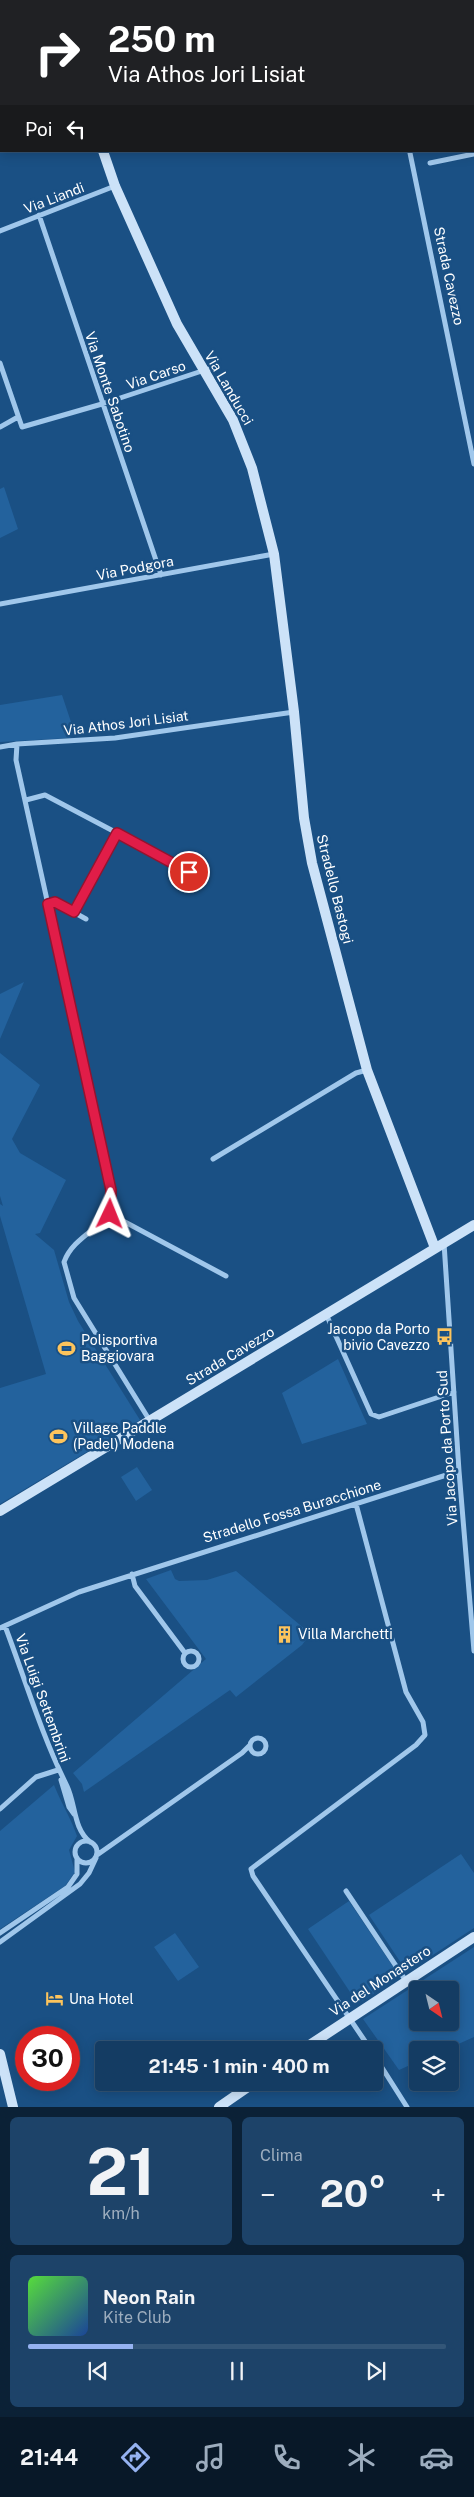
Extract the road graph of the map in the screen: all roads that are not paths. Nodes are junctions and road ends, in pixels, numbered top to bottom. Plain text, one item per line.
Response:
1 (103, 152) edge
2 (410, 153) dead end
3 (474, 154) edge
4 (430, 163) dead end
5 (115, 186) junction
6 (39, 215) junction
7 (0, 231) edge
8 (0, 366) edge
9 (207, 369) junction
10 (102, 404) junction
11 (18, 417) junction
12 (0, 427) edge
13 (474, 464) edge
14 (274, 554) junction
15 (161, 575) junction
16 (0, 604) edge
17 (294, 712) junction
18 (17, 744) junction
19 (0, 747) edge
20 (26, 800) junction
21 (117, 833) junction
22 (189, 872) dead end
23 (48, 904) junction
24 (74, 912) junction
25 (86, 919) dead end
26 (367, 1070) junction
27 (213, 1159) dead end
28 (110, 1214) junction
29 (474, 1225) edge
30 (440, 1246) junction
31 (226, 1276) dead end
32 (326, 1314) junction
33 (454, 1392) junction
34 (150, 1421) junction
35 (459, 1471) junction
36 (356, 1504) junction
37 (0, 1512) edge
38 (132, 1574) junction
39 (2, 1627) edge
40 (474, 1651) edge
41 (185, 1653) dead end
42 (250, 1745) junction
43 (253, 1752) junction
44 (242, 1754) junction
45 (58, 1770) junction
46 (0, 1809) edge
47 (81, 1834) junction
48 (91, 1842) junction
49 (110, 1844) junction
50 (78, 1845) junction
51 (97, 1857) junction
52 (77, 1859) junction
53 (346, 1891) dead end
54 (0, 1933) edge
55 (474, 1937) edge
56 (0, 1942) edge
57 (406, 1981) junction
58 (350, 2017) junction
59 (315, 2041) edge
60 (365, 2041) edge
61 (0, 2054) edge
62 (383, 2069) edge
63 (242, 2091) edge
64 (13, 2107) edge
65 (219, 2107) edge
66 (408, 2107) edge

1 - 5 street, Via Landucci
2 - 13 street, Strada Cavezzo
3 - 4 street
5 - 6 street, Via Liandi
5 - 9 street, Via Landucci
6 - 7 street, Via Liandi
6 - 10 street, Via Monte Sabotino
8 - 11 street
9 - 10 street, Via Carso
9 - 14 street, Via Landucci
10 - 11 street, Via Carso
10 - 15 street, Via Monte Sabotino
11 - 12 street
14 - 15 street, Via Podgora
14 - 17 street, Via Landucci
15 - 16 street, Via Podgora
17 - 18 street, Via Athos Jori Lisiat
17 - 26 street, Stradello Bastogi
18 - 19 street, Via Athos Jori Lisiat
18 - 20 street
20 - 21 street
20 - 23 street
21 - 22 street
21 - 24 street
23 - 24 street
23 - 28 street
24 - 25 street
26 - 27 street
26 - 30 street, Stradello Bastogi
28 - 31 street
28 - 34 street
29 - 30 street, Strada Cavezzo
30 - 32 street, Strada Cavezzo
30 - 33 street, Via Jacopo da Porto Sud
32 - 33 street
32 - 34 street, Strada Cavezzo
33 - 35 street, Via Jacopo da Porto Sud
34 - 37 street, Strada Cavezzo
35 - 36 street, Stradello Fossa Buracchione
35 - 40 street, Via Jacopo da Porto Sud
36 - 38 street, Stradello Fossa Buracchione
36 - 58 street
38 - 39 street, Stradello Fossa Buracchione
38 - 41 street
39 - 45 street, Via Luigi Settembrini
42 - 43 street
42 - 43 street
42 - 44 street
43 - 44 street
44 - 49 street
45 - 46 street
45 - 47 street, Via Luigi Settembrini
47 - 48 street, Via Luigi Settembrini
47 - 50 street
48 - 49 street
48 - 50 street
48 - 51 street
49 - 51 street
50 - 52 street
51 - 52 street
51 - 56 street
52 - 54 street
53 - 57 street
55 - 57 street, Via del Monastero
57 - 58 street, Via del Monastero
58 - 59 street, Via del Monastero
58 - 60 street
61 - 64 street
62 - 66 street
63 - 65 street

